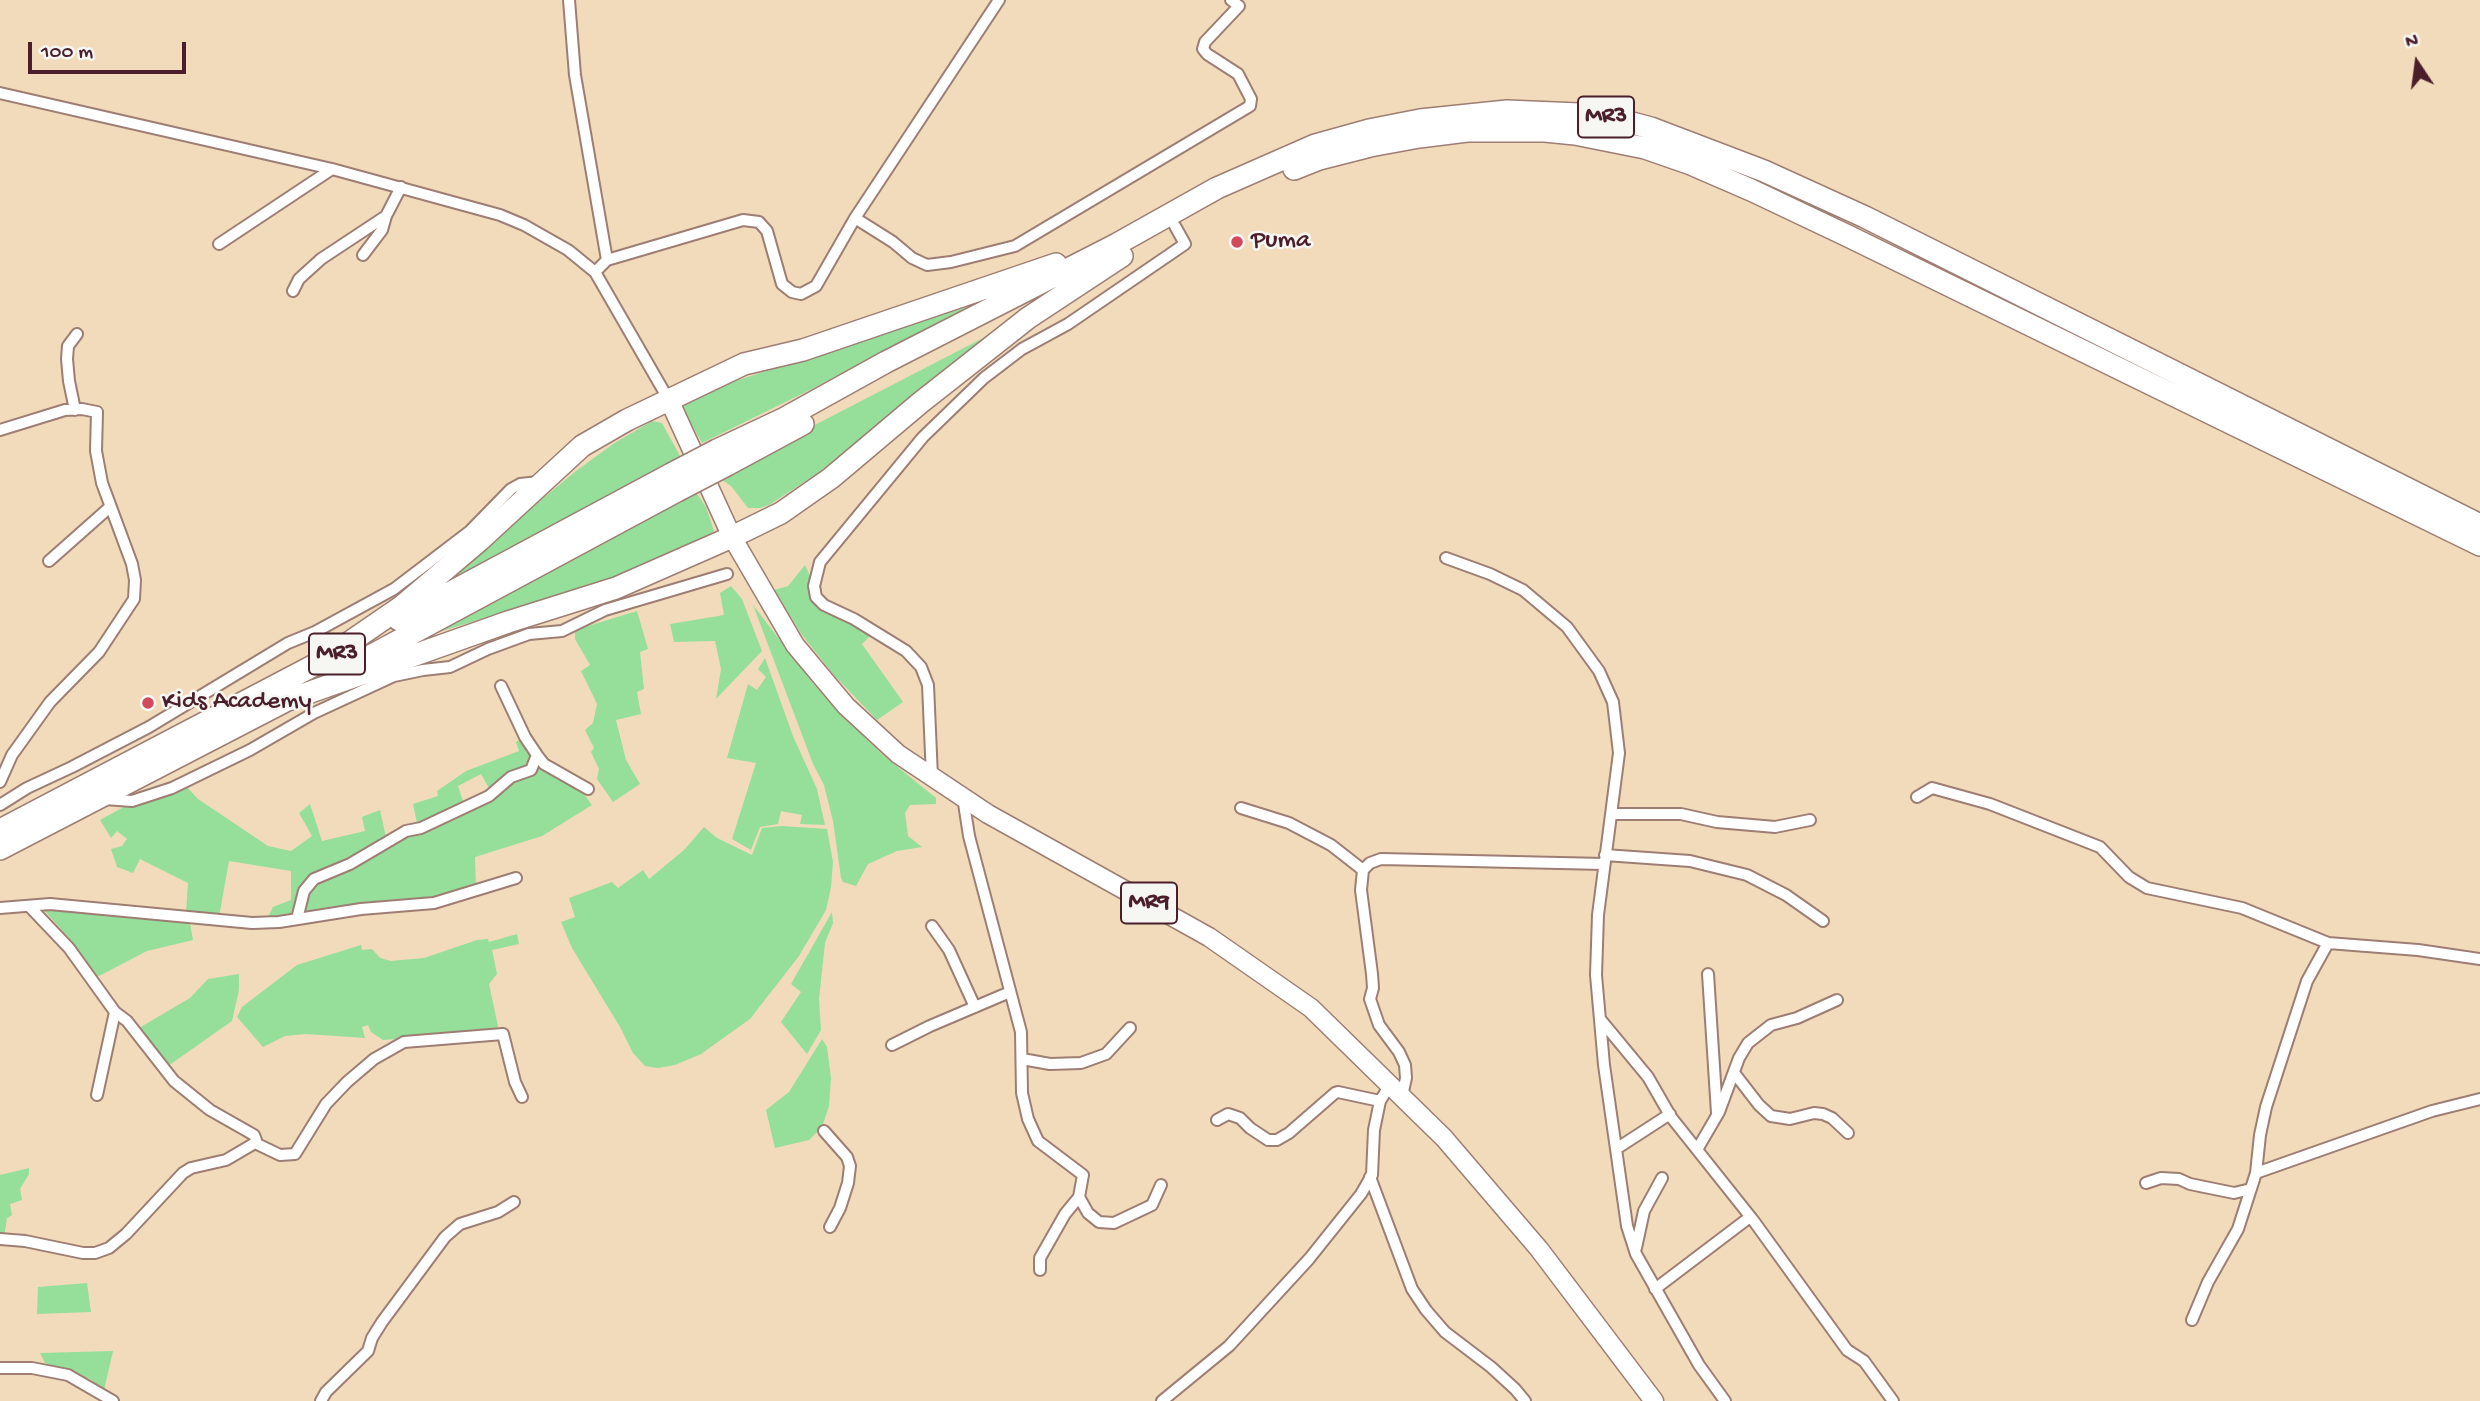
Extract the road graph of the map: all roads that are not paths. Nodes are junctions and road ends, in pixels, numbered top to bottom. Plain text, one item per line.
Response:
1 (569, 0) edge
2 (999, 0) edge
3 (1231, 0) edge
4 (0, 93) edge
5 (332, 169) junction
6 (401, 187) junction
7 (386, 216) junction
8 (855, 218) junction
9 (1175, 226) junction
10 (219, 244) dead end
11 (1119, 250) junction
12 (363, 255) dead end
13 (607, 260) junction
14 (595, 272) junction
15 (1137, 275) junction
16 (293, 291) dead end
17 (77, 334) dead end
18 (670, 402) junction
19 (75, 410) junction
20 (0, 430) edge
21 (544, 481) junction
22 (674, 482) junction
23 (110, 507) junction
24 (2480, 525) edge
25 (732, 537) junction
26 (2480, 545) edge
27 (1446, 558) dead end
28 (49, 561) dead end
29 (727, 574) dead end
30 (318, 664) junction
31 (501, 686) dead end
32 (288, 700) junction
33 (537, 755) junction
34 (932, 777) junction
35 (0, 782) edge
36 (588, 789) dead end
37 (963, 797) junction
38 (1917, 797) dead end
39 (96, 799) junction
40 (0, 805) edge
41 (1241, 808) dead end
42 (1612, 814) junction
43 (1810, 820) dead end
44 (0, 830) edge
45 (0, 849) edge
46 (1604, 860) junction
47 (1363, 870) junction
48 (516, 878) dead end
49 (29, 906) junction
50 (0, 908) edge
51 (297, 919) junction
52 (1824, 921) dead end
53 (932, 926) dead end
54 (2328, 943) junction
55 (2480, 959) edge
56 (1708, 974) dead end
57 (1010, 992) junction
58 (1837, 1000) dead end
59 (975, 1006) junction
60 (115, 1012) junction
61 (1600, 1019) junction
62 (1130, 1028) dead end
63 (892, 1045) dead end
64 (1022, 1059) junction
65 (1735, 1074) junction
66 (1396, 1091) junction
67 (97, 1095) dead end
68 (522, 1097) dead end
69 (2480, 1099) edge
70 (1380, 1101) junction
71 (1670, 1114) junction
72 (1717, 1115) junction
73 (1217, 1120) dead end
74 (824, 1131) dead end
75 (1848, 1133) dead end
76 (255, 1143) junction
77 (1698, 1148) junction
78 (1616, 1149) junction
79 (2256, 1173) junction
80 (1370, 1177) junction
81 (1662, 1178) dead end
82 (2146, 1183) dead end
83 (1161, 1185) dead end
84 (2251, 1189) junction
85 (1079, 1198) junction
86 (514, 1202) dead end
87 (1750, 1217) junction
88 (830, 1227) dead end
89 (0, 1239) edge
90 (1636, 1254) junction
91 (1040, 1270) dead end
92 (1655, 1289) junction
93 (2192, 1320) dead end
94 (0, 1368) edge
95 (113, 1401) edge
96 (321, 1401) edge
97 (1162, 1401) edge
98 (1525, 1401) edge
99 (1654, 1401) edge
100 (1725, 1401) edge
101 (1894, 1401) edge

1 - 13 street
2 - 8 street
3 - 8 street
4 - 5 street
5 - 6 street
5 - 10 street
6 - 7 street
6 - 14 street
7 - 12 street
7 - 16 street
8 - 13 street
9 - 11 highway, MR3
9 - 15 street
9 - 26 highway, MR3
11 - 15 street
11 - 18 highway
11 - 22 highway, MR3, bridge
11 - 24 highway, MR3
11 - 25 highway
13 - 14 street
14 - 18 street
15 - 34 street
17 - 19 street
18 - 21 highway
18 - 25 main road, MR9
19 - 20 street
19 - 23 street
21 - 30 highway
21 - 40 street
22 - 30 highway, MR3
22 - 32 highway, MR3
23 - 28 street
23 - 35 street
25 - 32 highway
25 - 34 main road, MR9
27 - 42 street
29 - 39 street
30 - 44 highway, MR3
31 - 33 street
32 - 39 highway, MR3
33 - 36 street
33 - 51 street
34 - 37 main road, MR9
37 - 57 street
37 - 66 main road, MR9
38 - 54 street
39 - 45 highway, MR3
41 - 47 street
42 - 43 street
42 - 46 street
46 - 47 street
46 - 52 street
46 - 61 street
47 - 66 street
48 - 51 street
49 - 50 street
49 - 51 street
49 - 60 street
53 - 59 street
54 - 55 street
54 - 79 street
56 - 72 street
57 - 59 street
57 - 64 street
58 - 65 street
59 - 63 street
60 - 67 street
60 - 76 street
61 - 71 street
61 - 78 street
62 - 64 street
64 - 85 street
65 - 72 street
65 - 75 street
66 - 70 street
66 - 99 main road, MR9
68 - 76 street
69 - 79 street
70 - 73 street
70 - 80 street
71 - 77 street
71 - 78 street
72 - 77 street
74 - 88 street
76 - 89 street
77 - 87 street
78 - 90 street
79 - 84 street
80 - 97 street
80 - 98 street
81 - 90 street
82 - 84 street
83 - 85 street
84 - 93 street
85 - 91 street
86 - 96 street
87 - 92 street
87 - 101 street
90 - 92 street
92 - 100 street
94 - 95 street

